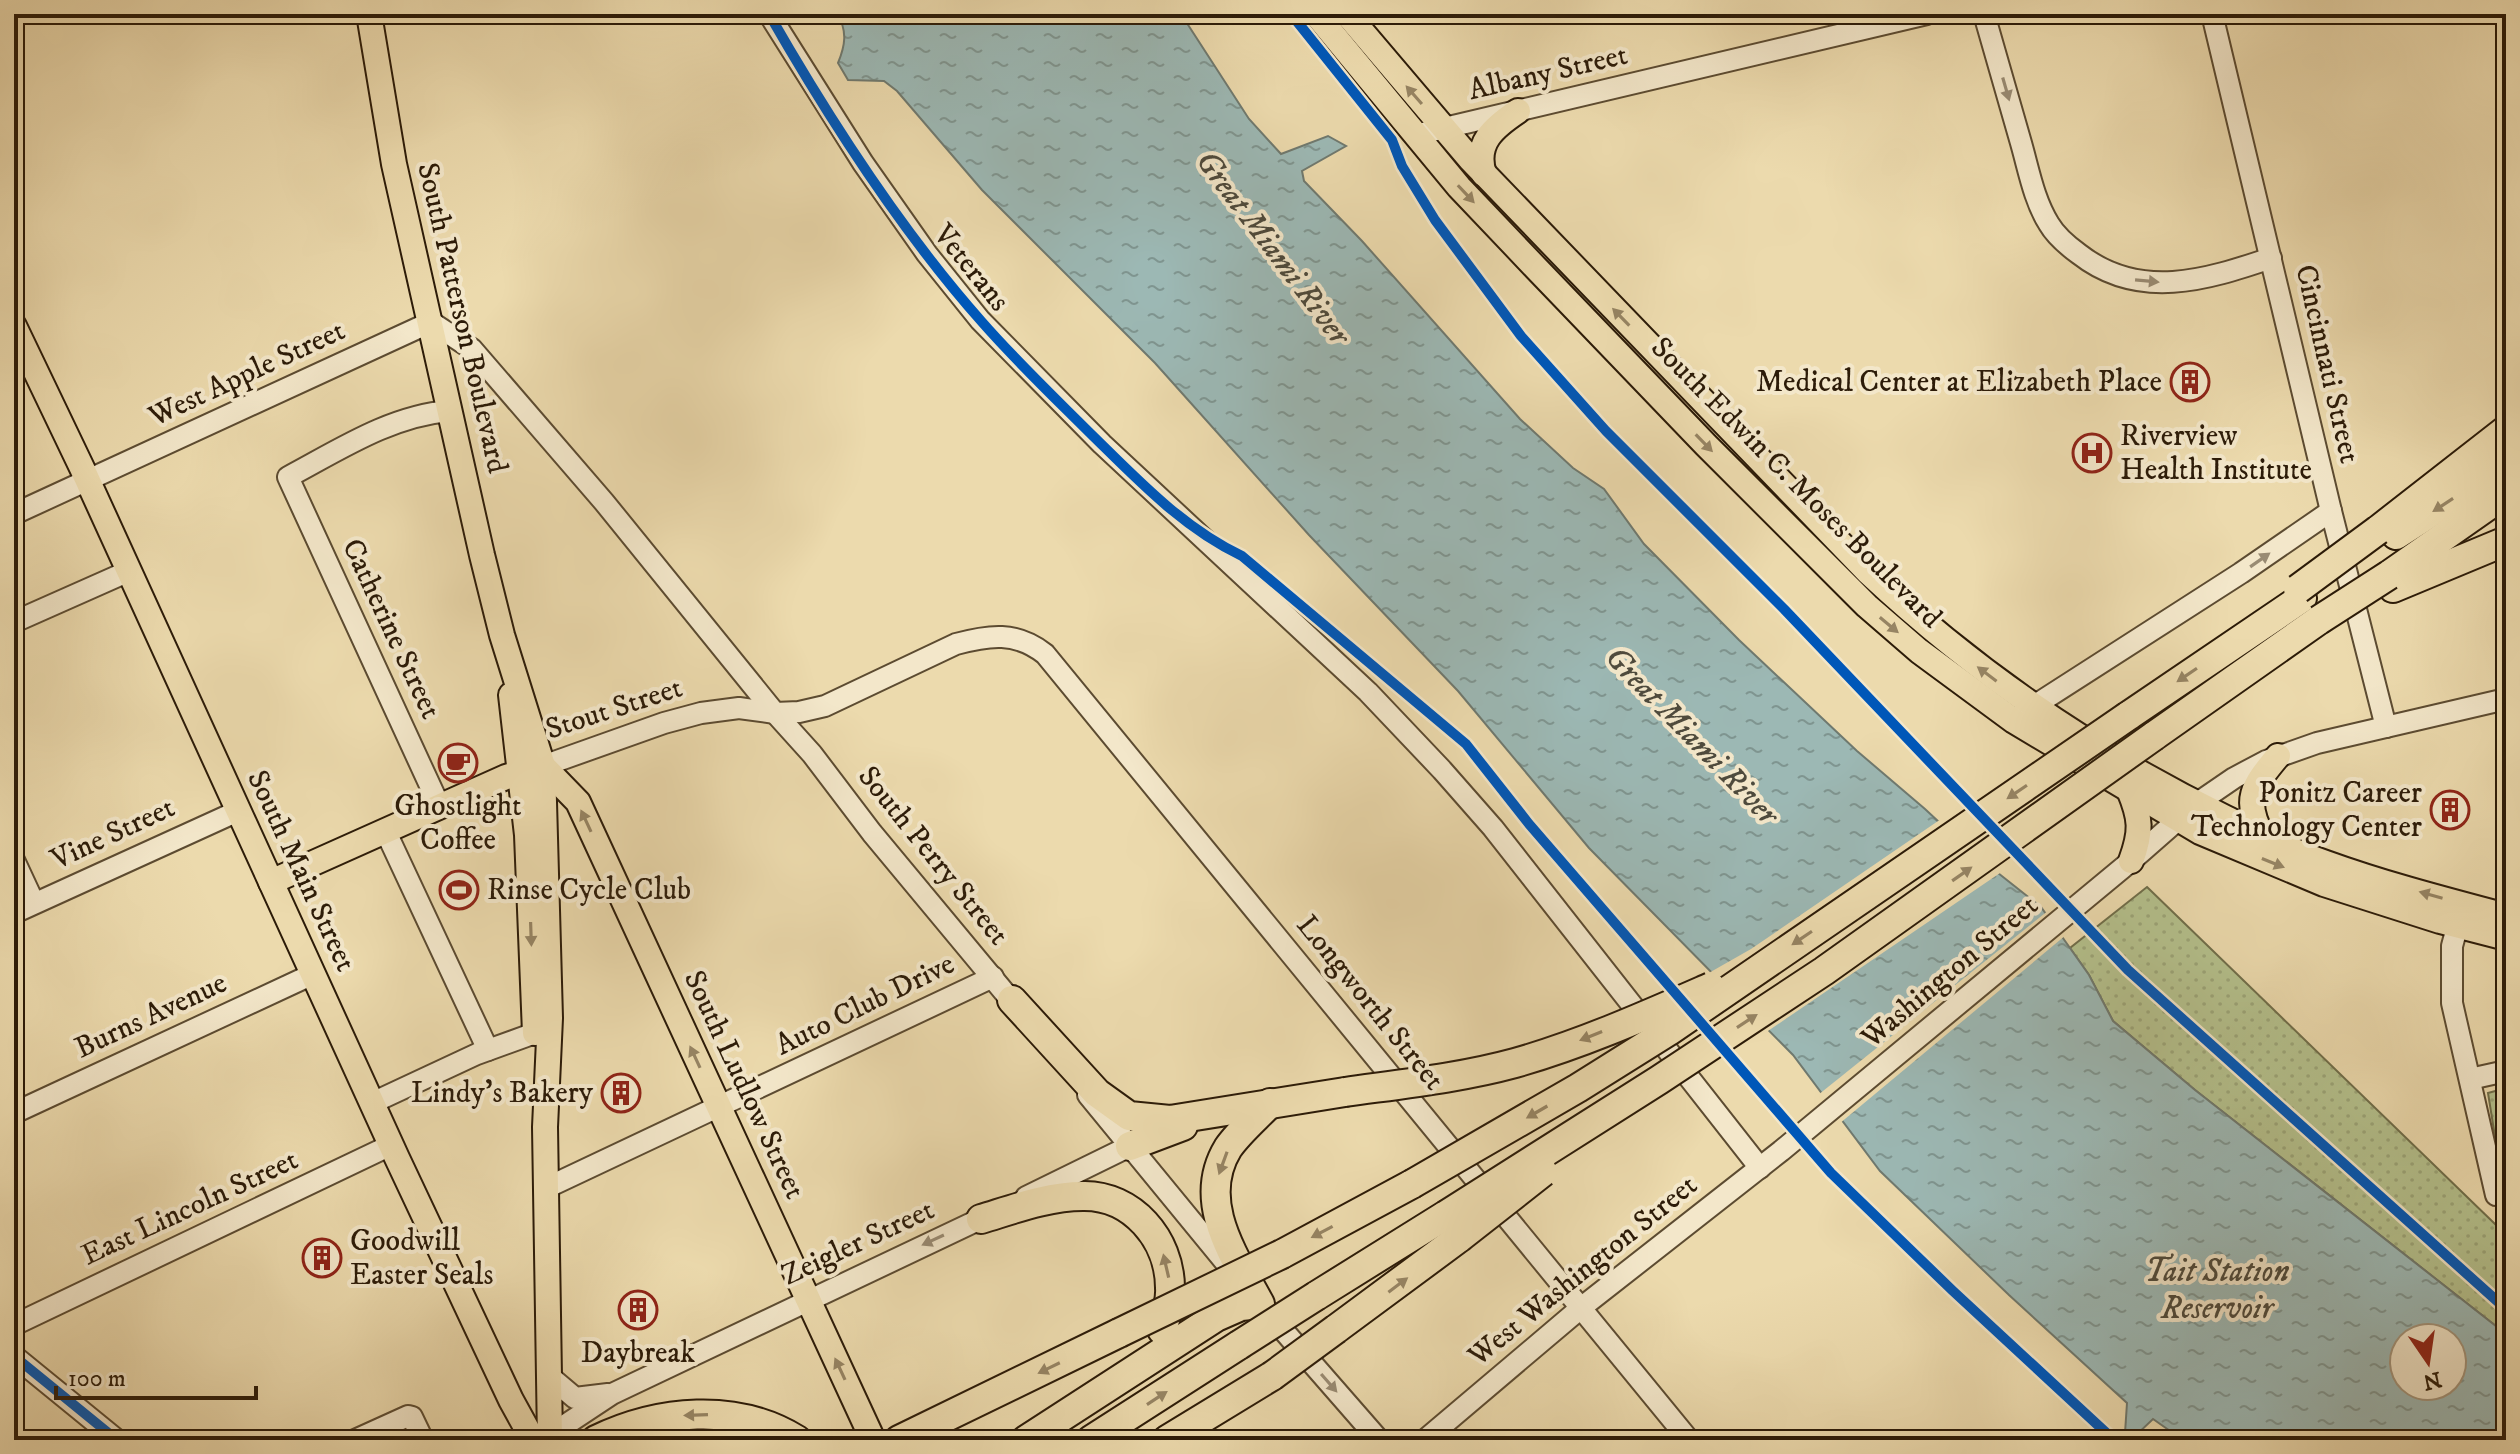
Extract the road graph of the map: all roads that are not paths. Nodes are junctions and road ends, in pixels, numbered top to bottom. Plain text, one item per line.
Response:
1 (369, 14) edge
2 (769, 14) edge
3 (1316, 14) edge
4 (1347, 14) edge
5 (1927, 14) edge
6 (1984, 14) edge
7 (2212, 14) edge
8 (1518, 111) junction
9 (1443, 128) junction
10 (1415, 135) junction
11 (1484, 174) junction
12 (2271, 258) junction
13 (431, 322) junction
14 (14, 326) edge
15 (1688, 386) junction
16 (1668, 404) junction
17 (449, 411) junction
18 (2506, 424) edge
19 (2496, 437) edge
20 (2506, 464) edge
21 (88, 482) junction
22 (2506, 493) edge
23 (2331, 511) junction
24 (14, 514) edge
25 (1813, 515) junction
26 (1794, 533) junction
27 (2379, 538) junction
28 (2506, 541) edge
29 (129, 571) junction
30 (2391, 581) junction
31 (1882, 585) junction
32 (2306, 602) junction
33 (1865, 604) junction
34 (14, 622) edge
35 (985, 637) joint
36 (2506, 699) edge
37 (775, 713) junction
38 (2023, 713) junction
39 (2386, 727) junction
40 (2278, 756) junction
41 (532, 769) junction
42 (2129, 790) junction
43 (439, 805) junction
44 (238, 811) junction
45 (2186, 812) junction
46 (385, 830) junction
47 (2263, 837) junction
48 (14, 860) edge
49 (2131, 861) junction
50 (271, 882) junction
51 (34, 903) junction
52 (14, 913) edge
53 (2460, 915) junction
54 (2506, 916) edge
55 (2506, 938) edge
56 (1767, 963) junction
57 (313, 974) junction
58 (993, 977) junction
59 (1012, 1000) junction
60 (535, 1033) junction
61 (488, 1050) junction
62 (2506, 1071) edge
63 (2470, 1079) junction
64 (372, 1103) junction
65 (1270, 1103) junction
66 (719, 1108) junction
67 (1233, 1110) junction
68 (14, 1113) edge
69 (545, 1127) junction
70 (391, 1145) junction
71 (1130, 1146) junction
72 (1781, 1151) joint
73 (1760, 1168) junction
74 (546, 1188) junction
75 (2496, 1195) dead end
76 (981, 1219) junction
77 (1452, 1226) junction
78 (807, 1299) junction
79 (1260, 1304) junction
80 (1582, 1307) junction
81 (14, 1325) edge
82 (14, 1356) edge
83 (1141, 1365) junction
84 (549, 1376) junction
85 (612, 1394) junction
86 (545, 1438) edge
87 (117, 1440) edge
88 (355, 1440) edge
89 (423, 1440) edge
90 (596, 1440) edge
91 (797, 1440) edge
92 (873, 1440) edge
93 (899, 1440) edge
94 (1026, 1440) edge
95 (1091, 1440) edge
96 (1167, 1440) edge
97 (1379, 1440) edge
98 (1425, 1440) edge
99 (1689, 1440) edge

1 - 13 main road, South Patterson Boulevard
2 - 73 street, Veterans
3 - 10 main road, South Edwin C. Moses Boulevard
9 -> 4 main road, South Edwin C. Moses Boulevard
5 - 8 street, Albany Street
6 -> 12 street
7 - 12 street, Cincinnati Street
8 - 9 street, Albany Street
8 - 11 main road
9 - 10 street, Albany Street
9 - 11 main road, South Edwin C. Moses Boulevard
10 -> 16 main road, South Edwin C. Moses Boulevard
15 -> 11 main road, South Edwin C. Moses Boulevard
12 - 23 street, Cincinnati Street
13 - 17 main road, South Patterson Boulevard
13 - 21 street, West Apple Street
13 - 37 street, South Perry Street
14 - 21 main road, South Main Street
15 - 16 main road
15 - 25 main road, South Edwin C. Moses Boulevard
16 -> 26 main road, South Edwin C. Moses Boulevard
17 - 41 main road, South Patterson Boulevard
17 - 43 street, Catherine Street
18 - 19 highway
19 - 27 highway
20 -> 27 highway
21 - 24 street, West Apple Street
21 - 29 main road, South Main Street
22 - 30 highway
38 -> 23 street
23 - 39 street, Cincinnati Street
25 - 26 main road
25 - 31 main road, South Edwin C. Moses Boulevard
26 - 33 main road, South Edwin C. Moses Boulevard
27 - 32 highway
28 - 30 highway
29 - 34 street
29 - 44 main road, South Main Street
30 - 32 highway, bridge
31 - 33 main road
38 -> 31 main road, South Edwin C. Moses Boulevard
32 -> 56 highway, bridge
77 -> 32 highway, bridge
33 -> 38 main road, South Edwin C. Moses Boulevard
35 - 37 street, Stout Street
35 - 80 street, Longworth Street
36 - 39 street, Washington Street
37 - 41 street, Stout Street
37 - 58 street, South Perry Street
38 - 42 main road, South Edwin C. Moses Boulevard
38 - 45 main road, South Edwin C. Moses Boulevard
39 - 40 street, Washington Street
40 - 45 street, Washington Street
40 - 47 main road
41 - 43 main road, Stout Street
41 -> 60 main road, South Patterson Boulevard
66 -> 41 main road, South Ludlow Street
41 - 69 main road, South Patterson Boulevard
42 - 45 main road, South Edwin C. Moses Boulevard
42 - 49 main road
43 - 46 main road, Stout Street
44 - 50 main road, South Main Street
44 - 51 street, Vine Street
45 - 47 main road, South Edwin C. Moses Boulevard
45 - 49 street, Washington Street
45 -> 53 main road, South Edwin C. Moses Boulevard
46 - 50 main road, Stout Street
46 - 61 street
53 -> 47 main road, South Edwin C. Moses Boulevard
48 - 51 street
49 - 72 street, Washington Street
50 - 57 main road, South Main Street
51 - 52 street, Vine Street
53 - 54 main road, South Edwin C. Moses Boulevard
53 - 55 main road, South Edwin C. Moses Boulevard
53 - 63 street
56 -> 65 highway, bridge
56 -> 93 highway, bridge
57 - 64 main road, South Main Street
57 - 68 street, Burns Avenue
58 - 59 street, South Perry Street
58 - 66 street, Auto Club Drive
59 - 67 highway
59 - 71 street, South Perry Street
60 - 61 street
60 - 69 main road, South Patterson Boulevard
61 - 64 street
62 - 63 street
63 - 75 street
64 - 70 main road, South Main Street
65 - 67 highway
65 -> 79 highway
66 - 74 street, Auto Club Drive
66 - 78 main road, South Ludlow Street
67 - 71 highway
69 - 74 main road, South Patterson Boulevard
70 - 81 street, East Lincoln Street
70 - 86 main road, South Main Street
71 - 76 street, Zeigler Street
71 - 79 street, South Perry Street
72 - 73 street, West Washington Street
73 - 80 street, West Washington Street
74 - 84 main road, South Patterson Boulevard
76 -> 78 street, Zeigler Street
83 -> 76 highway
95 -> 77 highway, bridge
96 -> 77 highway, bridge
78 - 85 street, Zeigler Street
92 -> 78 main road, South Ludlow Street
79 - 83 highway
79 -> 97 street, South Perry Street
80 - 98 street, West Washington Street
80 - 99 street, Longworth Street
82 - 87 street
83 - 94 highway
84 - 85 street, Zeigler Street
84 - 86 main road, South Patterson Boulevard
85 - 86 street, Zeigler Street
88 - 89 street
91 -> 90 highway

